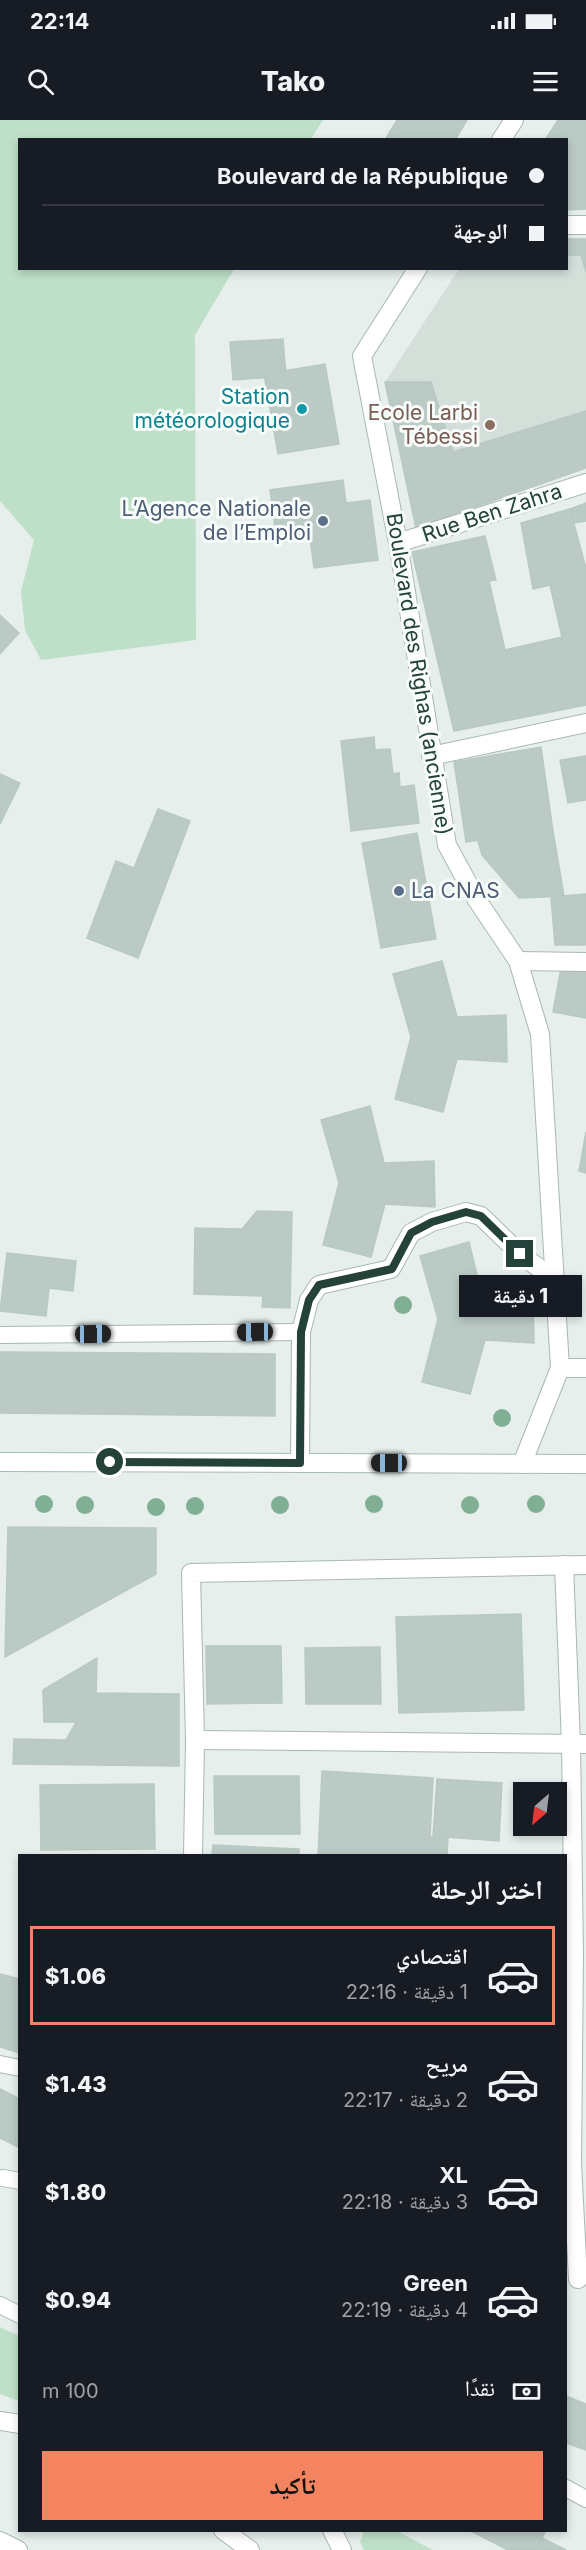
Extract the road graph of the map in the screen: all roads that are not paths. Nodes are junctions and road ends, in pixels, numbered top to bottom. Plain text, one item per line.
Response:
1 (514, 120) edge
2 (502, 138) edge
3 (568, 225) edge
4 (586, 225) edge
5 (417, 270) edge
6 (586, 483) edge
7 (398, 543) junction
8 (586, 723) edge
9 (431, 756) junction
10 (518, 962) junction
11 (586, 962) edge
12 (554, 1279) junction
13 (301, 1332) junction
14 (0, 1335) edge
15 (560, 1368) junction
16 (586, 1368) edge
17 (0, 1462) edge
18 (300, 1463) junction
19 (522, 1464) junction
20 (586, 1464) edge
21 (564, 1565) junction
22 (586, 1565) edge
23 (195, 1740) junction
24 (579, 1744) edge
25 (193, 1854) edge
26 (575, 1954) edge
27 (0, 2064) edge
28 (18, 2068) edge
29 (574, 2163) edge
30 (578, 2279) dead end
31 (0, 2305) edge
32 (18, 2313) edge
33 (0, 2421) edge
34 (18, 2424) edge
35 (567, 2489) edge
36 (586, 2499) edge
37 (226, 2532) edge
38 (333, 2532) edge
39 (0, 2541) edge
40 (18, 2550) edge
41 (250, 2550) edge
42 (342, 2550) edge

1 - 2 street
3 - 4 street
5 - 7 street, Boulevard des Righas (ancienne)
6 - 7 street, Rue Ben Zahra
7 - 9 street, Boulevard des Righas (ancienne)
8 - 9 street
9 - 10 street, Boulevard des Righas (ancienne)
10 - 11 street
10 - 12 street, Boulevard des Righas (ancienne)
12 - 13 street
12 - 15 street, Boulevard des Righas (ancienne)
13 - 14 lane
13 - 18 street
15 - 16 street
15 - 19 street, Boulevard des Righas (ancienne)
17 - 18 street
18 - 19 street
19 - 20 street
21 - 22 street
21 - 23 street
21 - 24 street
23 - 24 street
23 - 25 street
24 - 26 street
26 - 29 street
27 - 28 lane
29 - 30 street
31 - 32 lane
33 - 34 street
35 - 36 lane
37 - 41 street
38 - 42 street
39 - 40 street

